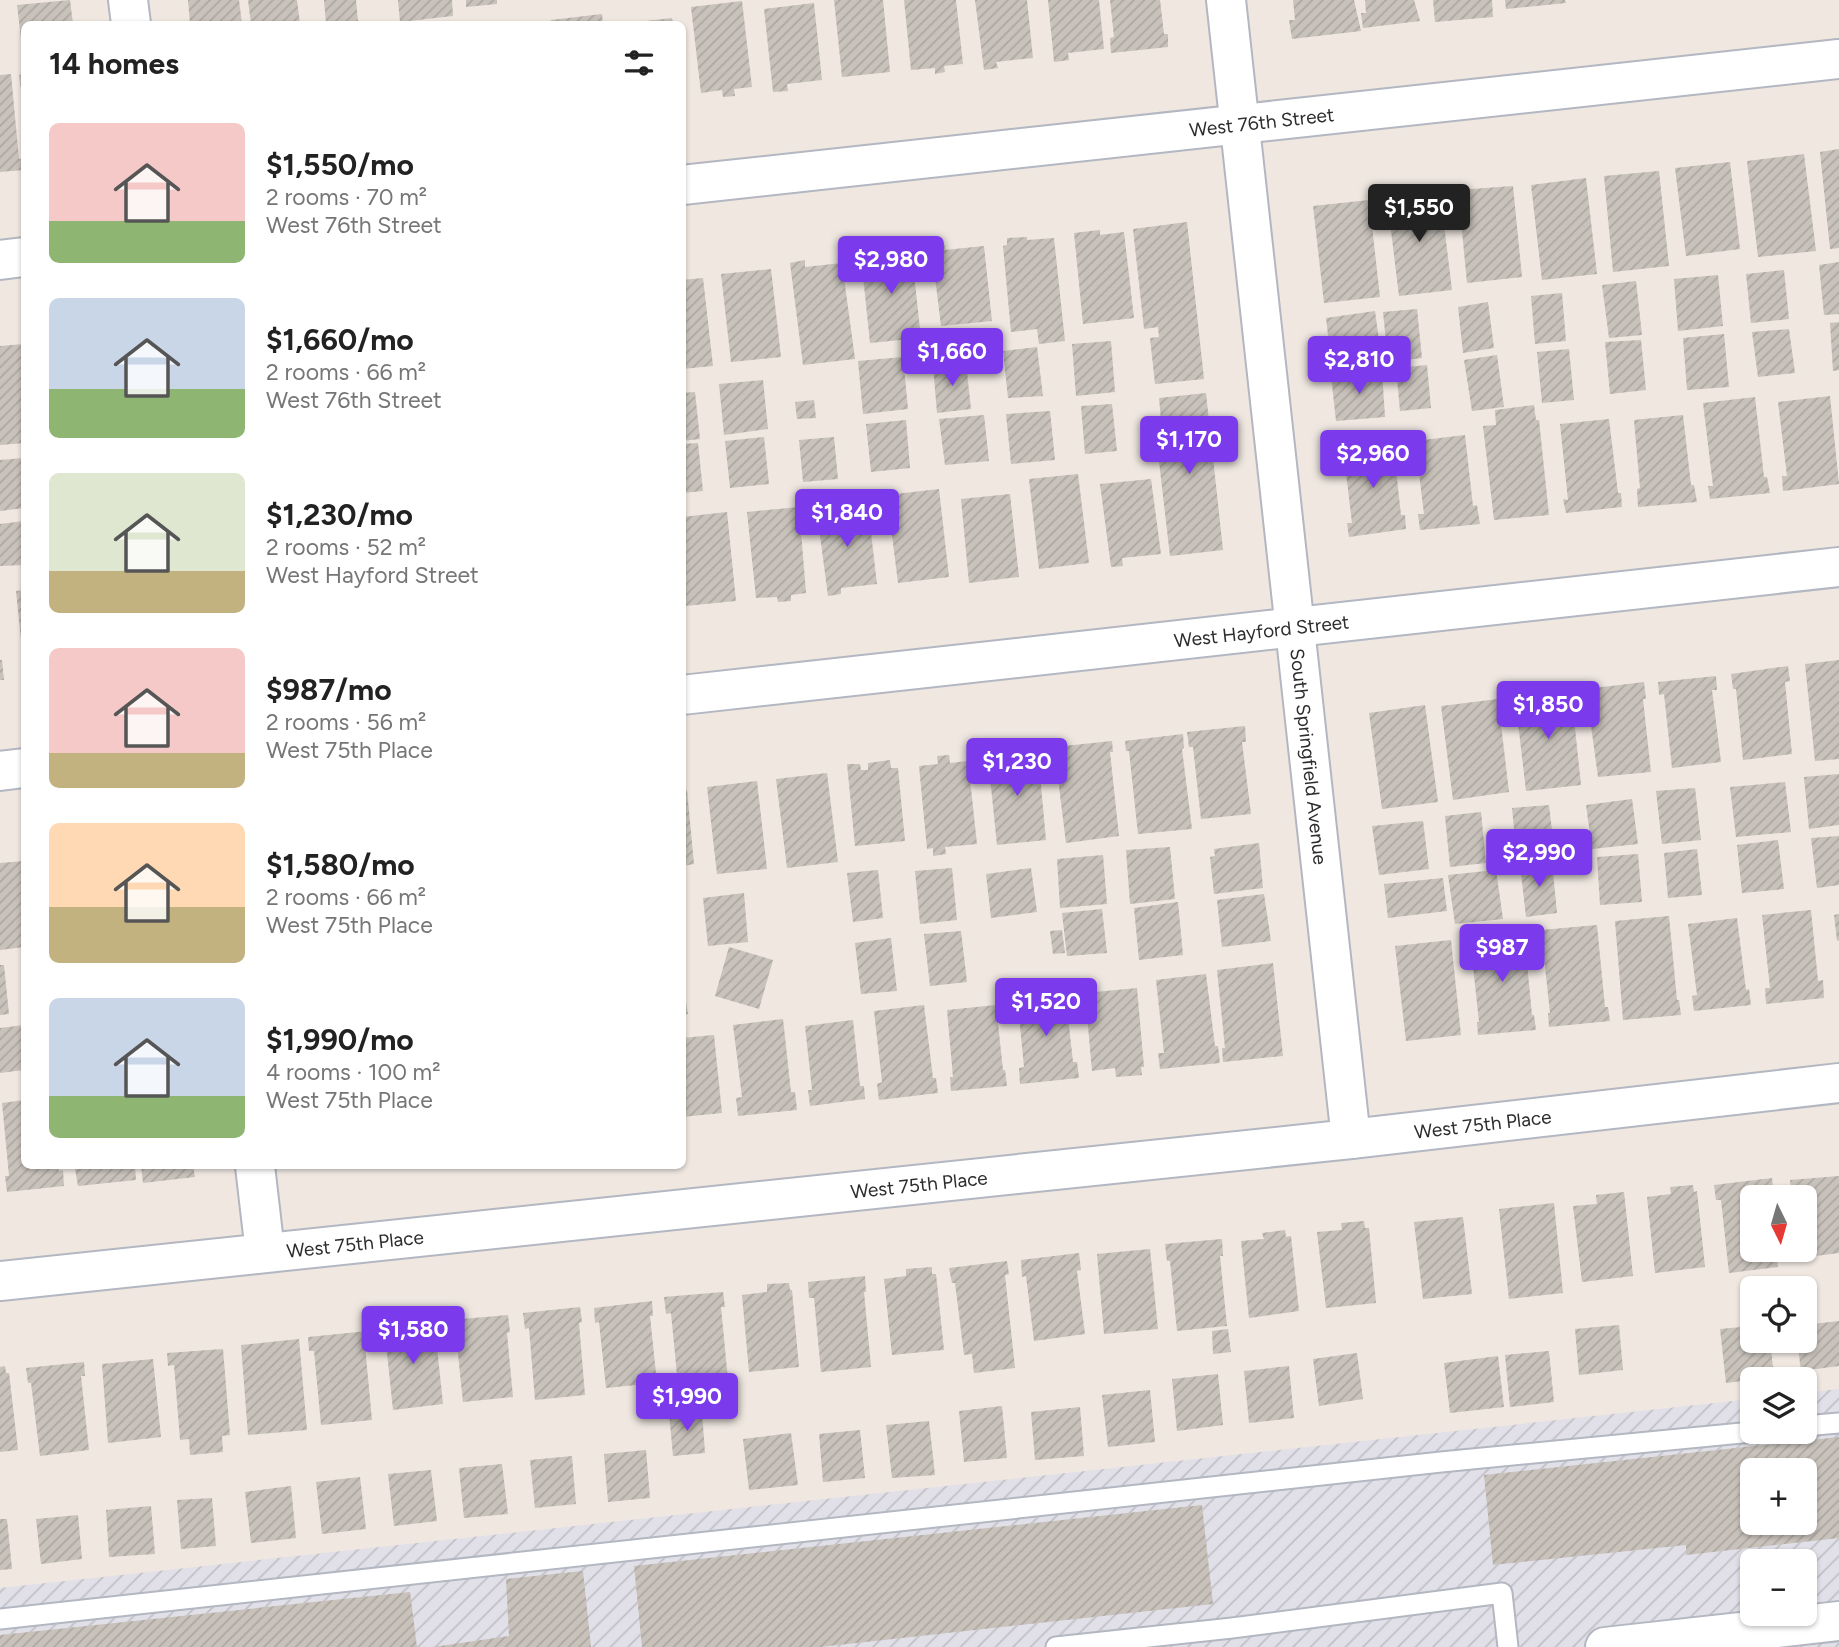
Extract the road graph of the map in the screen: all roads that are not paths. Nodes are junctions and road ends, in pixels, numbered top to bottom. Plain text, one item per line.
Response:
1 (128, 0) edge
2 (1226, 0) edge
3 (131, 21) edge
4 (1839, 59) edge
5 (1240, 125) junction
6 (686, 185) edge
7 (21, 257) edge
8 (0, 260) edge
9 (1839, 567) edge
10 (1295, 628) junction
11 (686, 695) edge
12 (21, 768) edge
13 (0, 771) edge
14 (1839, 1083) edge
15 (1351, 1139) junction
16 (256, 1169) edge
17 (265, 1252) junction
18 (0, 1281) edge
19 (1839, 1423) edge
20 (1817, 1425) edge
21 (1740, 1433) edge
22 (0, 1619) edge
23 (1839, 1621) edge
24 (1056, 1647) edge
25 (1508, 1647) edge
26 (1605, 1647) edge

1 - 3 street
2 - 5 street, South Springfield Avenue
4 - 5 street, West 76th Street
5 - 6 street, West 76th Street
5 - 10 street, South Springfield Avenue
7 - 8 street
9 - 10 street, West Hayford Street
10 - 11 street, West Hayford Street
10 - 15 street, South Springfield Avenue
12 - 13 street
14 - 15 street, West 75th Place
15 - 17 street, West 75th Place
16 - 17 street
17 - 18 street, West 75th Place
19 - 20 lane
21 - 22 lane
23 - 26 street
24 - 25 lane

